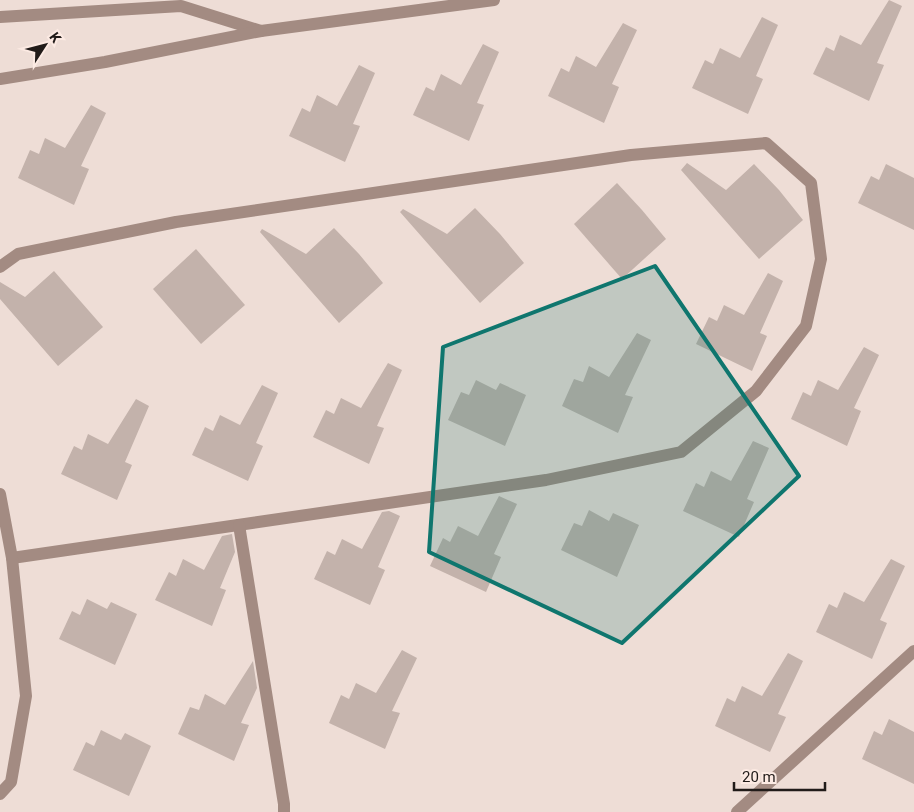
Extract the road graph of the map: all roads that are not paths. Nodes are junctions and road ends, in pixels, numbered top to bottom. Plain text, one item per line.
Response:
1 (494, 0) edge
2 (0, 17) edge
3 (261, 31) junction
4 (0, 78) edge
5 (0, 267) edge
6 (0, 494) edge
7 (239, 525) junction
8 (12, 558) junction
9 (914, 651) edge
10 (0, 794) edge
11 (284, 812) edge
12 (737, 812) edge

1 - 3 street
2 - 3 street
3 - 4 street
5 - 7 street
6 - 8 street
7 - 8 street
7 - 11 street
8 - 10 street
9 - 12 street

